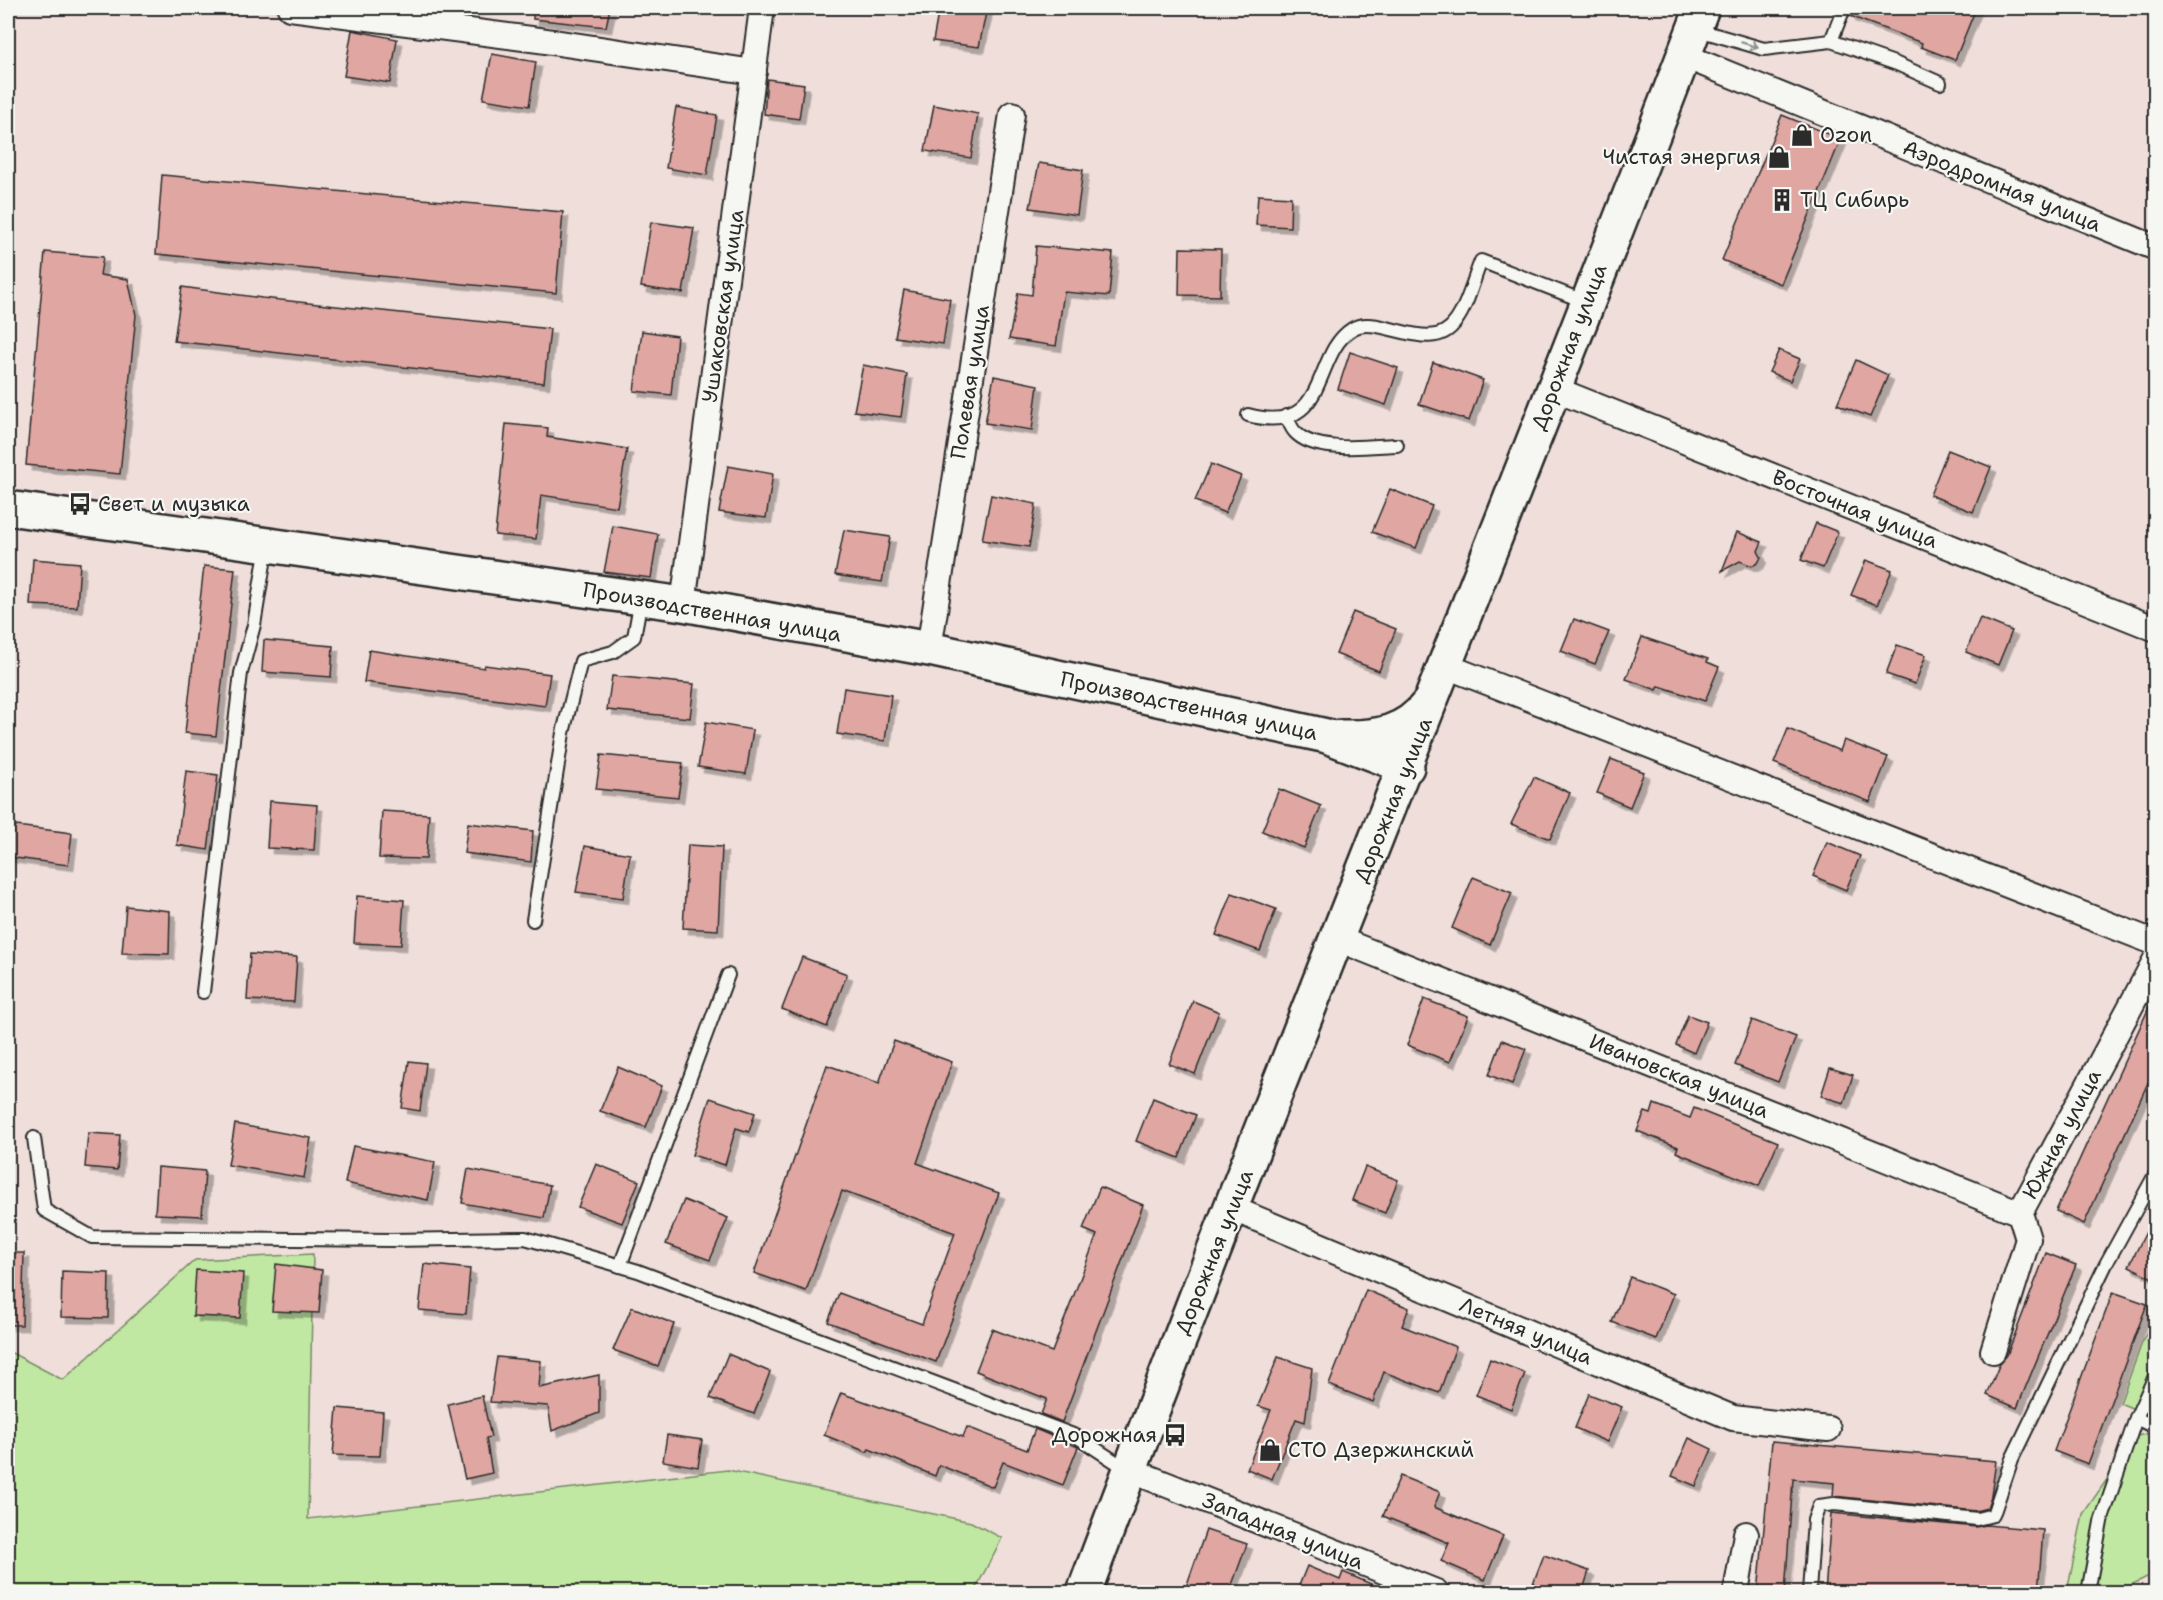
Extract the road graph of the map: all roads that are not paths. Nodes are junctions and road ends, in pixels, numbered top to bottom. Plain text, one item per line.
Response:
1 (290, 8) edge
2 (762, 8) edge
3 (1844, 8) edge
4 (1693, 30) edge
5 (1831, 41) junction
6 (754, 72) junction
7 (1940, 82) dead end
8 (1012, 114) dead end
9 (2156, 248) edge
10 (1586, 302) junction
11 (1554, 389) junction
12 (1248, 415) dead end
13 (1286, 416) junction
14 (1397, 445) dead end
15 (8, 508) edge
16 (267, 544) junction
17 (641, 598) junction
18 (683, 604) junction
19 (2156, 629) edge
20 (928, 649) junction
21 (1440, 681) junction
22 (1327, 736) junction
23 (1407, 767) junction
24 (1386, 820) junction
25 (533, 920) dead end
26 (1338, 939) junction
27 (2156, 943) edge
28 (2156, 959) edge
29 (728, 975) dead end
30 (203, 992) dead end
31 (34, 1138) dead end
32 (2156, 1173) edge
33 (1231, 1208) junction
34 (2020, 1213) junction
35 (620, 1266) junction
36 (1993, 1352) dead end
37 (2156, 1374) edge
38 (2136, 1418) junction
39 (2156, 1428) edge
40 (1828, 1429) dead end
41 (1130, 1470) junction
42 (1746, 1534) dead end
43 (1084, 1593) edge
44 (1436, 1593) edge
45 (1736, 1593) edge
46 (1809, 1593) edge
47 (2088, 1593) edge

1 - 6 street
2 - 6 street, Ушаковская улица
3 - 5 lane
4 -> 5 lane
4 - 9 street, Аэродромная улица
4 - 10 main road, Дорожная улица
5 - 7 lane
6 - 18 street, Ушаковская улица
8 - 20 street, Полевая улица
10 - 11 main road, Дорожная улица
10 - 13 lane
11 - 19 street, Восточная улица
11 - 21 main road, Дорожная улица
12 - 13 lane
13 - 14 lane
15 - 16 main road, Производственная улица
16 - 17 main road, Производственная улица
16 - 30 lane
17 - 18 main road, Производственная улица
17 - 25 lane
18 - 20 main road, Производственная улица
20 - 22 main road, Производственная улица
21 - 22 main road
21 - 23 main road, Дорожная улица
21 - 27 street
22 - 23 main road, Производственная улица
22 - 24 main road
23 - 24 main road, Дорожная улица
24 - 26 main road, Дорожная улица
26 - 33 main road, Дорожная улица
26 - 34 street, Ивановская улица
28 - 34 street, Южная улица
29 - 35 lane
31 - 35 lane
32 - 46 lane
33 - 40 street, Летняя улица
33 - 41 main road, Дорожная улица
34 - 36 street, Южная улица
35 - 41 lane
37 - 38 lane
38 - 39 lane
38 - 47 lane
41 - 43 main road, Дорожная улица
41 - 44 street, Западная улица
42 - 45 street

